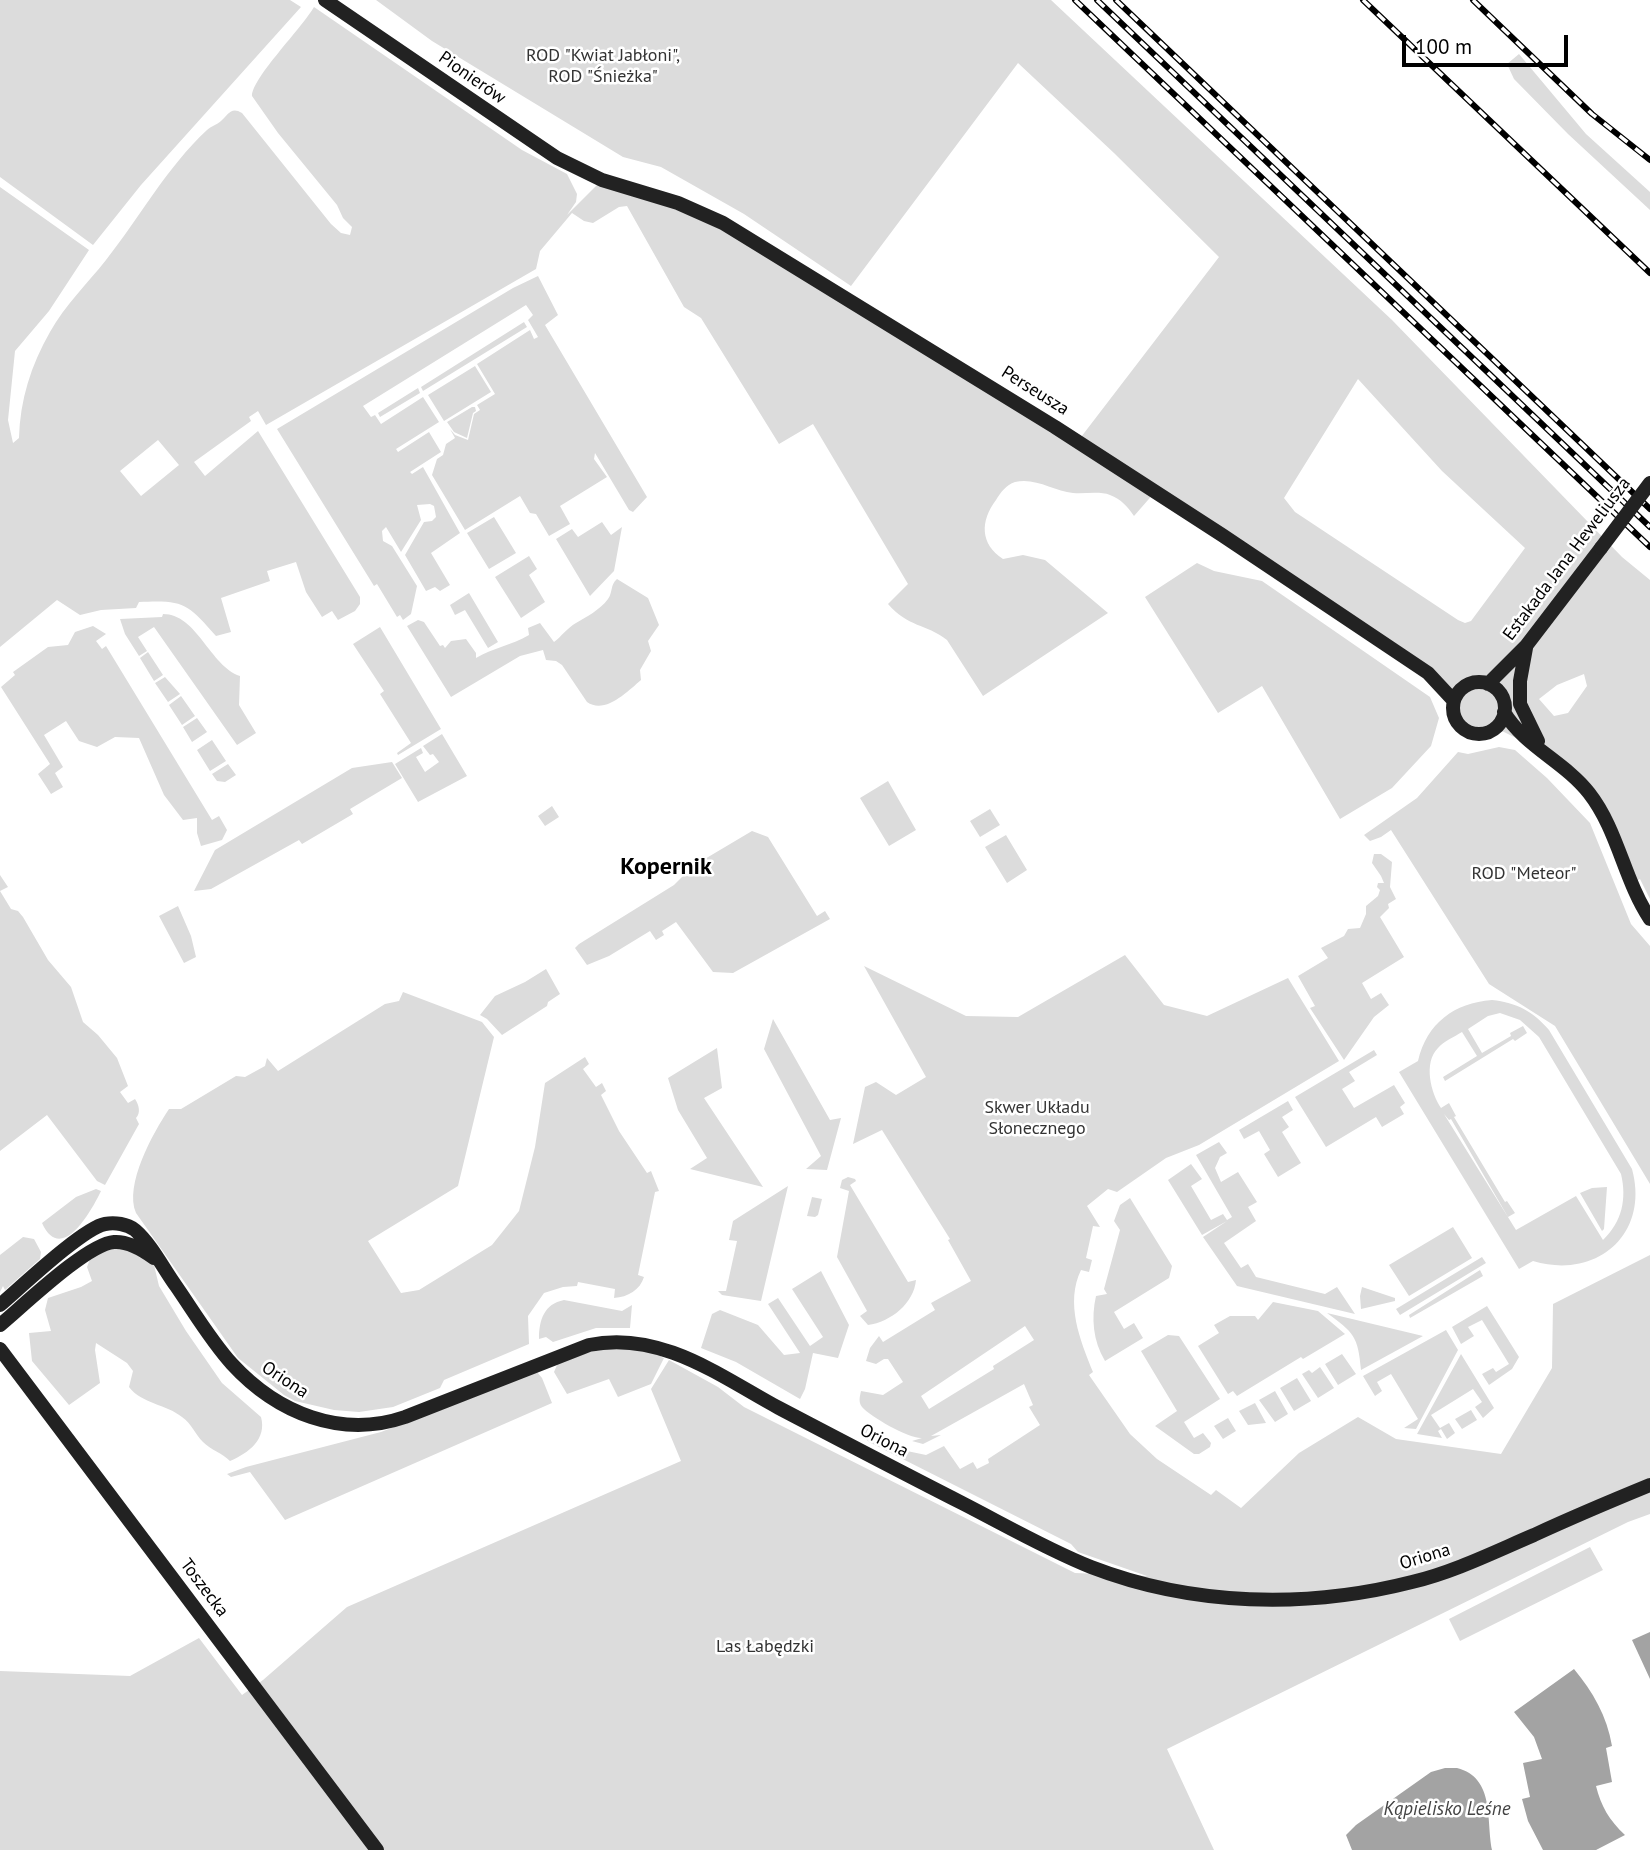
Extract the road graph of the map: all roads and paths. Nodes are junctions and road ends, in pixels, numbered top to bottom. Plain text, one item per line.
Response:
1 (325, 0) edge
2 (602, 180) joint
3 (1650, 483) edge
4 (1526, 646) junction
5 (1515, 660) junction
6 (1428, 673) junction
7 (1488, 684) junction
8 (1468, 685) junction
9 (1501, 696) junction
10 (1454, 701) junction
11 (1504, 712) junction
12 (1493, 729) junction
13 (1540, 750) junction
14 (1650, 919) edge
15 (117, 1237) junction
16 (58, 1255) junction
17 (72, 1265) junction
18 (162, 1266) junction
19 (0, 1306) edge
20 (0, 1325) edge
21 (0, 1349) edge
22 (1650, 1485) edge
23 (377, 1850) edge

1 - 2 street, Pionierów
2 - 6 street, Perseusza
3 - 4 street, Estakada Jana Heweliusza, bridge
4 - 5 street, Estakada Jana Heweliusza
4 - 13 street
5 - 7 street
5 - 9 street
6 - 8 street, Perseusza
6 - 10 street, Perseusza
7 - 8 street
7 - 9 street
8 - 10 street
9 - 11 street
10 - 12 street
11 - 12 street
11 - 13 street
12 - 13 street
13 - 14 street
15 - 16 street
15 - 17 street
15 - 18 street, Oriona
15 - 18 street, Oriona
16 - 17 street
16 - 19 street
17 - 20 street
18 - 22 street, Oriona
21 - 23 street, Toszecka

